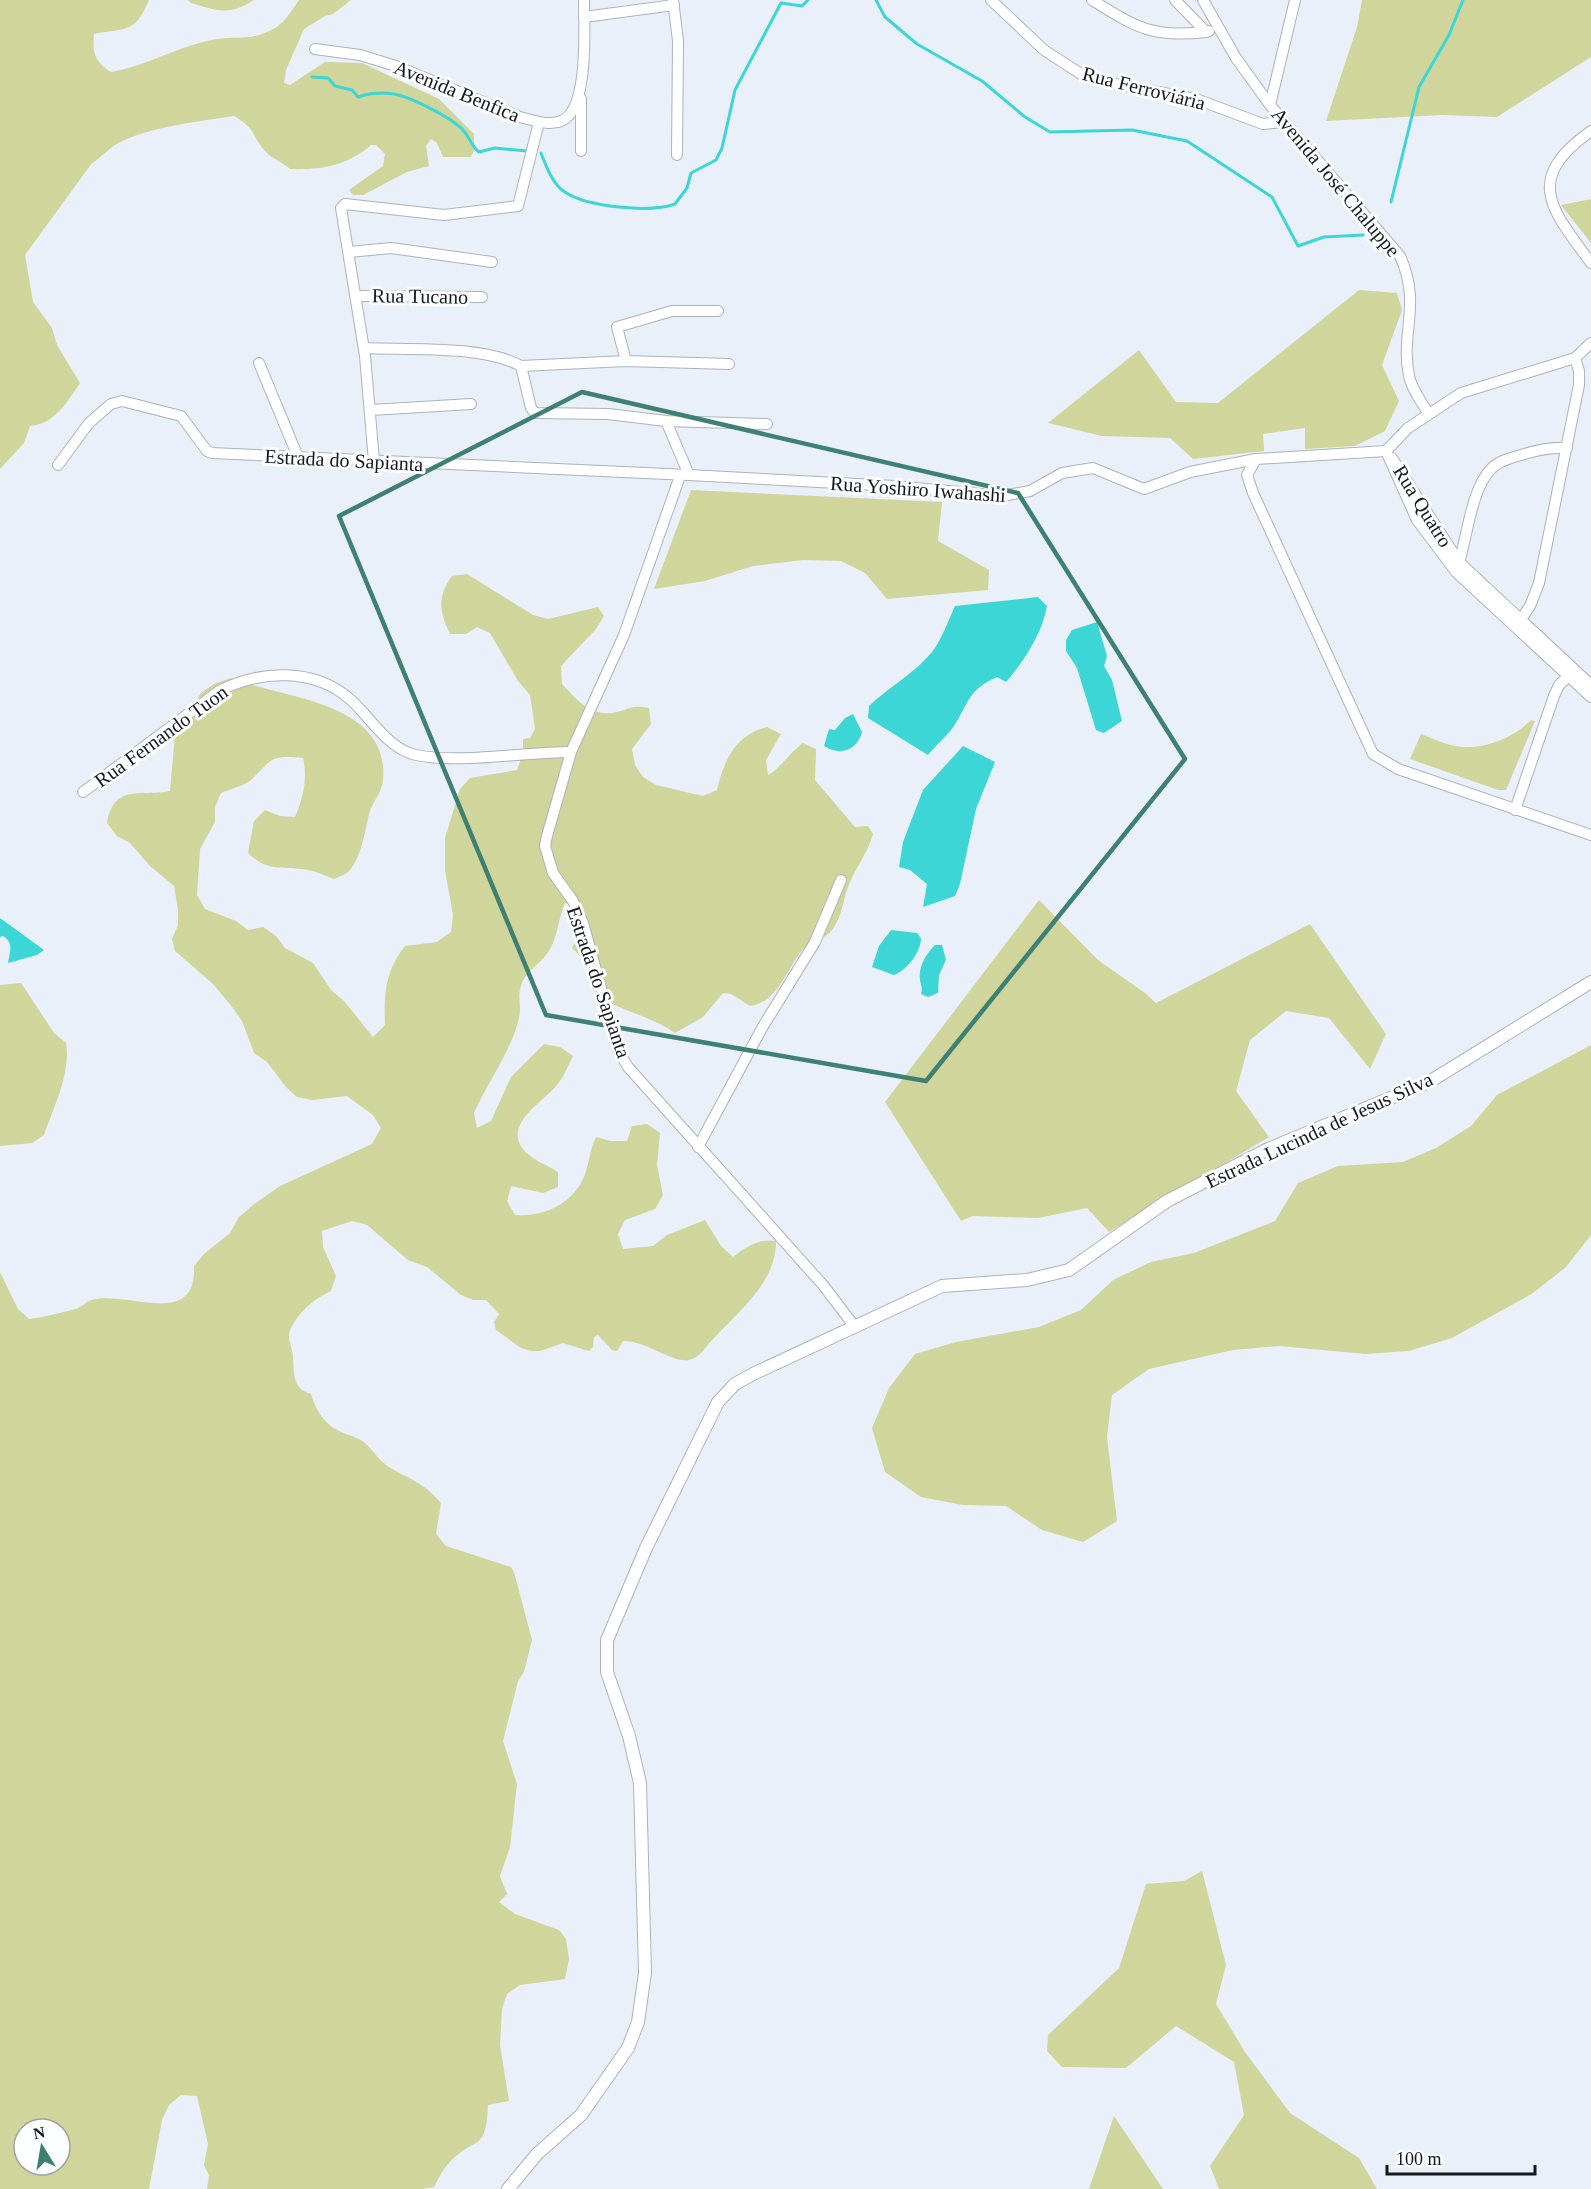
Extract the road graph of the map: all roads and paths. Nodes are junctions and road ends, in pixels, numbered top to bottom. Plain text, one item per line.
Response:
1 (584, 0) edge
2 (991, 0) edge
3 (1092, 0) edge
4 (1175, 0) edge
5 (1203, 0) edge
6 (1295, 0) edge
7 (673, 2) edge
8 (584, 17) junction
9 (1218, 28) junction
10 (1206, 32) junction
11 (315, 50) dead end
12 (581, 83) junction
13 (1270, 105) junction
14 (539, 122) junction
15 (1284, 122) junction
16 (1591, 131) edge
17 (1591, 140) edge
18 (1577, 141) junction
19 (581, 151) dead end
20 (677, 156) dead end
21 (348, 252) junction
22 (492, 262) dead end
23 (1591, 263) edge
24 (357, 296) junction
25 (482, 297) dead end
26 (718, 311) dead end
27 (1591, 343) edge
28 (364, 348) junction
29 (1575, 358) junction
30 (626, 361) junction
31 (259, 363) dead end
32 (729, 364) dead end
33 (521, 366) junction
34 (471, 404) dead end
35 (371, 410) junction
36 (1428, 413) junction
37 (666, 422) junction
38 (767, 424) dead end
39 (1567, 448) junction
40 (1386, 451) junction
41 (298, 457) junction
42 (1256, 459) junction
43 (374, 461) junction
44 (57, 465) dead end
45 (685, 476) junction
46 (796, 482) joint
47 (1458, 567) junction
48 (1518, 624) junction
49 (1569, 676) junction
50 (1590, 691) edge
51 (571, 752) junction
52 (83, 792) dead end
53 (1515, 810) junction
54 (1591, 835) edge
55 (841, 880) dead end
56 (1591, 982) edge
57 (698, 1147) junction
58 (855, 1327) junction
59 (508, 2189) edge

1 - 8 street, Avenida Benfica
2 - 15 street, Rua Ferroviária
3 - 10 street
4 - 10 street
5 - 9 street, Avenida José Chaluppe
6 - 13 street
7 - 8 street
7 - 20 street
8 - 12 street, Avenida Benfica
9 - 10 street
9 - 13 street, Avenida José Chaluppe
11 - 14 street, Avenida Benfica
12 - 14 street, Avenida Benfica
12 - 19 street
13 - 15 street, Avenida José Chaluppe
14 - 21 street
15 - 36 street, Avenida José Chaluppe
16 - 18 street
17 - 18 street
18 - 23 street
21 - 22 street
21 - 24 street
24 - 25 street, Rua Tucano
24 - 28 street
26 - 30 street
27 - 29 street
28 - 33 street
28 - 35 street
29 - 36 street
29 - 39 street
30 - 32 street
30 - 33 street
31 - 41 street
33 - 37 street
34 - 35 street
35 - 43 street
36 - 40 street
37 - 38 street
37 - 45 street
39 - 47 street
39 - 48 street
40 - 42 street, Rua Yoshiro Iwahashi
40 - 47 street, Rua Quatro
41 - 43 street, Estrada do Sapianta
41 - 44 street, Estrada do Sapianta
42 - 46 street, Rua Yoshiro Iwahashi
42 - 53 street
43 - 45 street, Estrada do Sapianta
45 - 46 street, Estrada do Sapianta
45 - 51 street, Estrada do Sapianta
47 - 48 street, Rua Quatro
48 - 49 street, Rua Quatro
48 - 50 street, Rua Quatro
49 - 50 street, Rua Quatro
49 - 53 street
51 - 52 street, Rua Fernando Tuon
51 - 57 street, Estrada do Sapianta
53 - 54 street
55 - 57 street
56 - 58 main road, Estrada Lucinda de Jesus Silva
57 - 58 street, Estrada do Sapianta
58 - 59 main road, Estrada Lucinda de Jesus Silva

